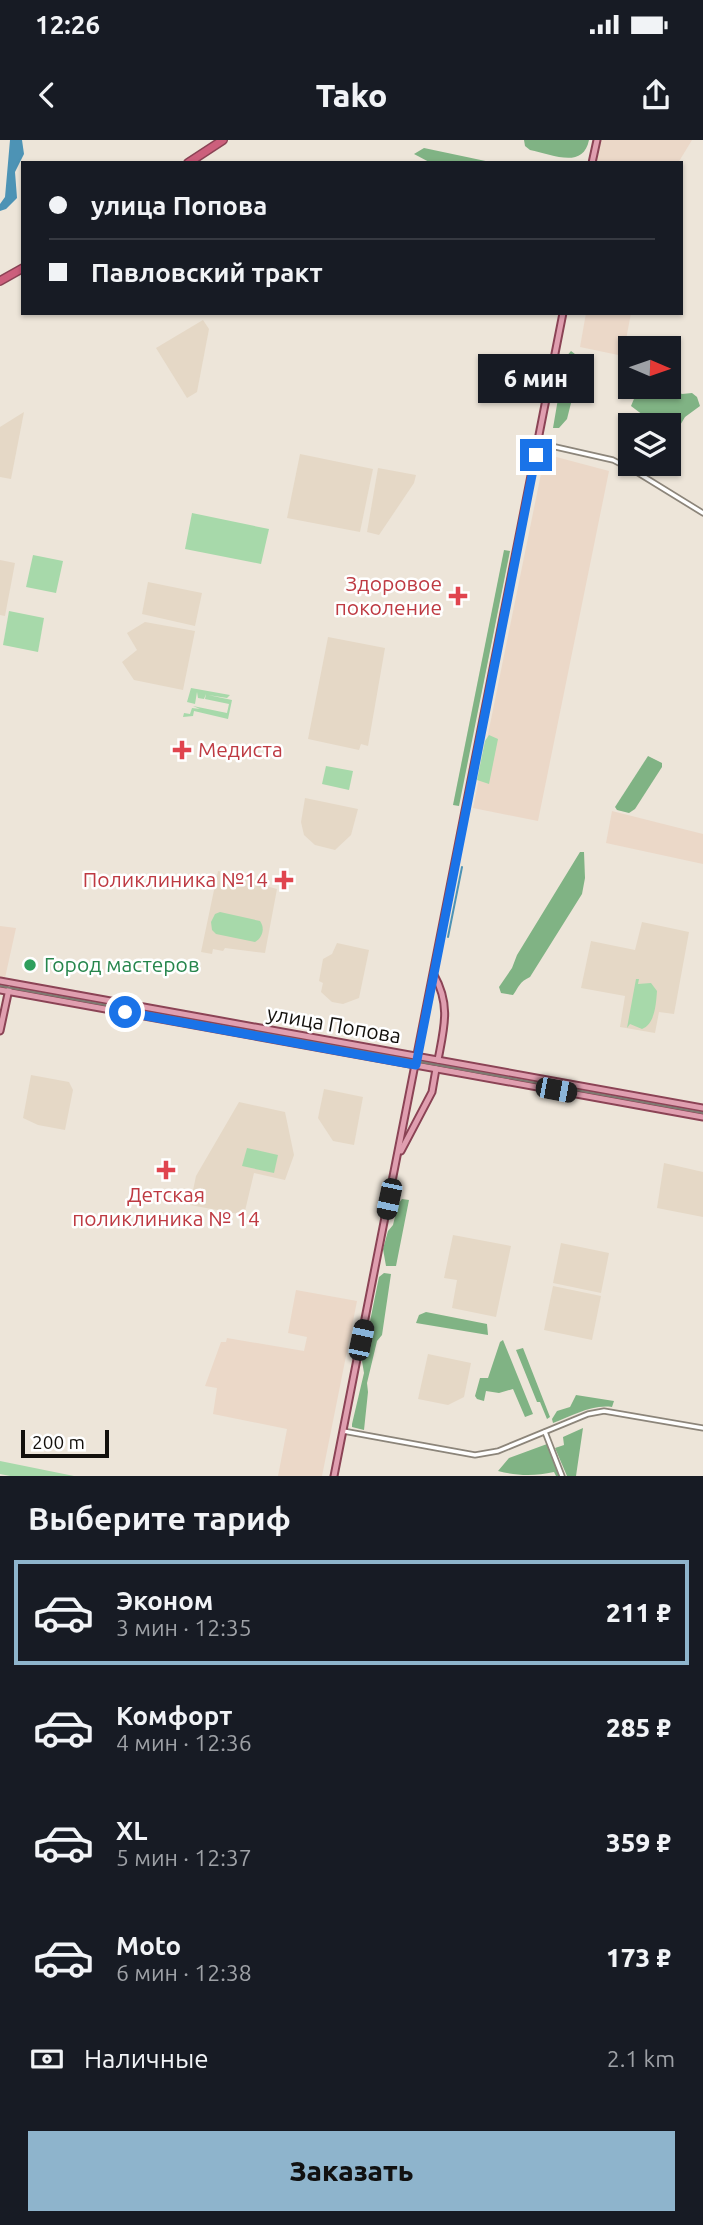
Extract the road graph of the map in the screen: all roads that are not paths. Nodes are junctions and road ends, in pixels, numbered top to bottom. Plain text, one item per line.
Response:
1 (223, 140) edge
2 (597, 140) edge
3 (191, 161) edge
4 (593, 161) edge
5 (21, 269) edge
6 (0, 281) edge
7 (563, 315) edge
8 (538, 443) junction
9 (703, 513) edge
10 (434, 974) junction
11 (0, 981) edge
12 (10, 983) junction
13 (0, 990) edge
14 (8, 991) junction
15 (0, 1031) edge
16 (318, 1038) junction
17 (316, 1047) junction
18 (417, 1056) junction
19 (438, 1060) junction
20 (416, 1065) junction
21 (436, 1069) junction
22 (509, 1073) junction
23 (508, 1081) junction
24 (703, 1108) edge
25 (703, 1117) edge
26 (396, 1163) junction
27 (703, 1428) edge
28 (343, 1431) junction
29 (545, 1432) junction
30 (334, 1476) edge
31 (562, 1476) edge

1 - 3 highway
2 - 4 main road
5 - 6 highway
7 - 8 main road
8 - 9 street
8 - 10 main road
10 - 18 main road
10 - 19 main road
11 - 12 main road, улица Попова
12 - 14 main road
12 - 16 main road, улица Попова
13 - 14 main road, улица Попова
14 - 15 main road
14 - 17 main road, улица Попова
16 - 17 main road
16 - 18 main road, улица Попова
17 - 20 main road, улица Попова
18 - 19 main road, улица Попова
18 - 20 main road
19 - 22 main road, улица Попова
20 - 21 main road, улица Попова
20 - 26 main road
21 - 23 main road, улица Попова
21 - 26 main road
22 - 23 main road
22 - 24 main road, улица Попова
23 - 25 main road, улица Попова
26 - 28 main road
27 - 29 street
28 - 29 street
28 - 30 main road
29 - 31 street

